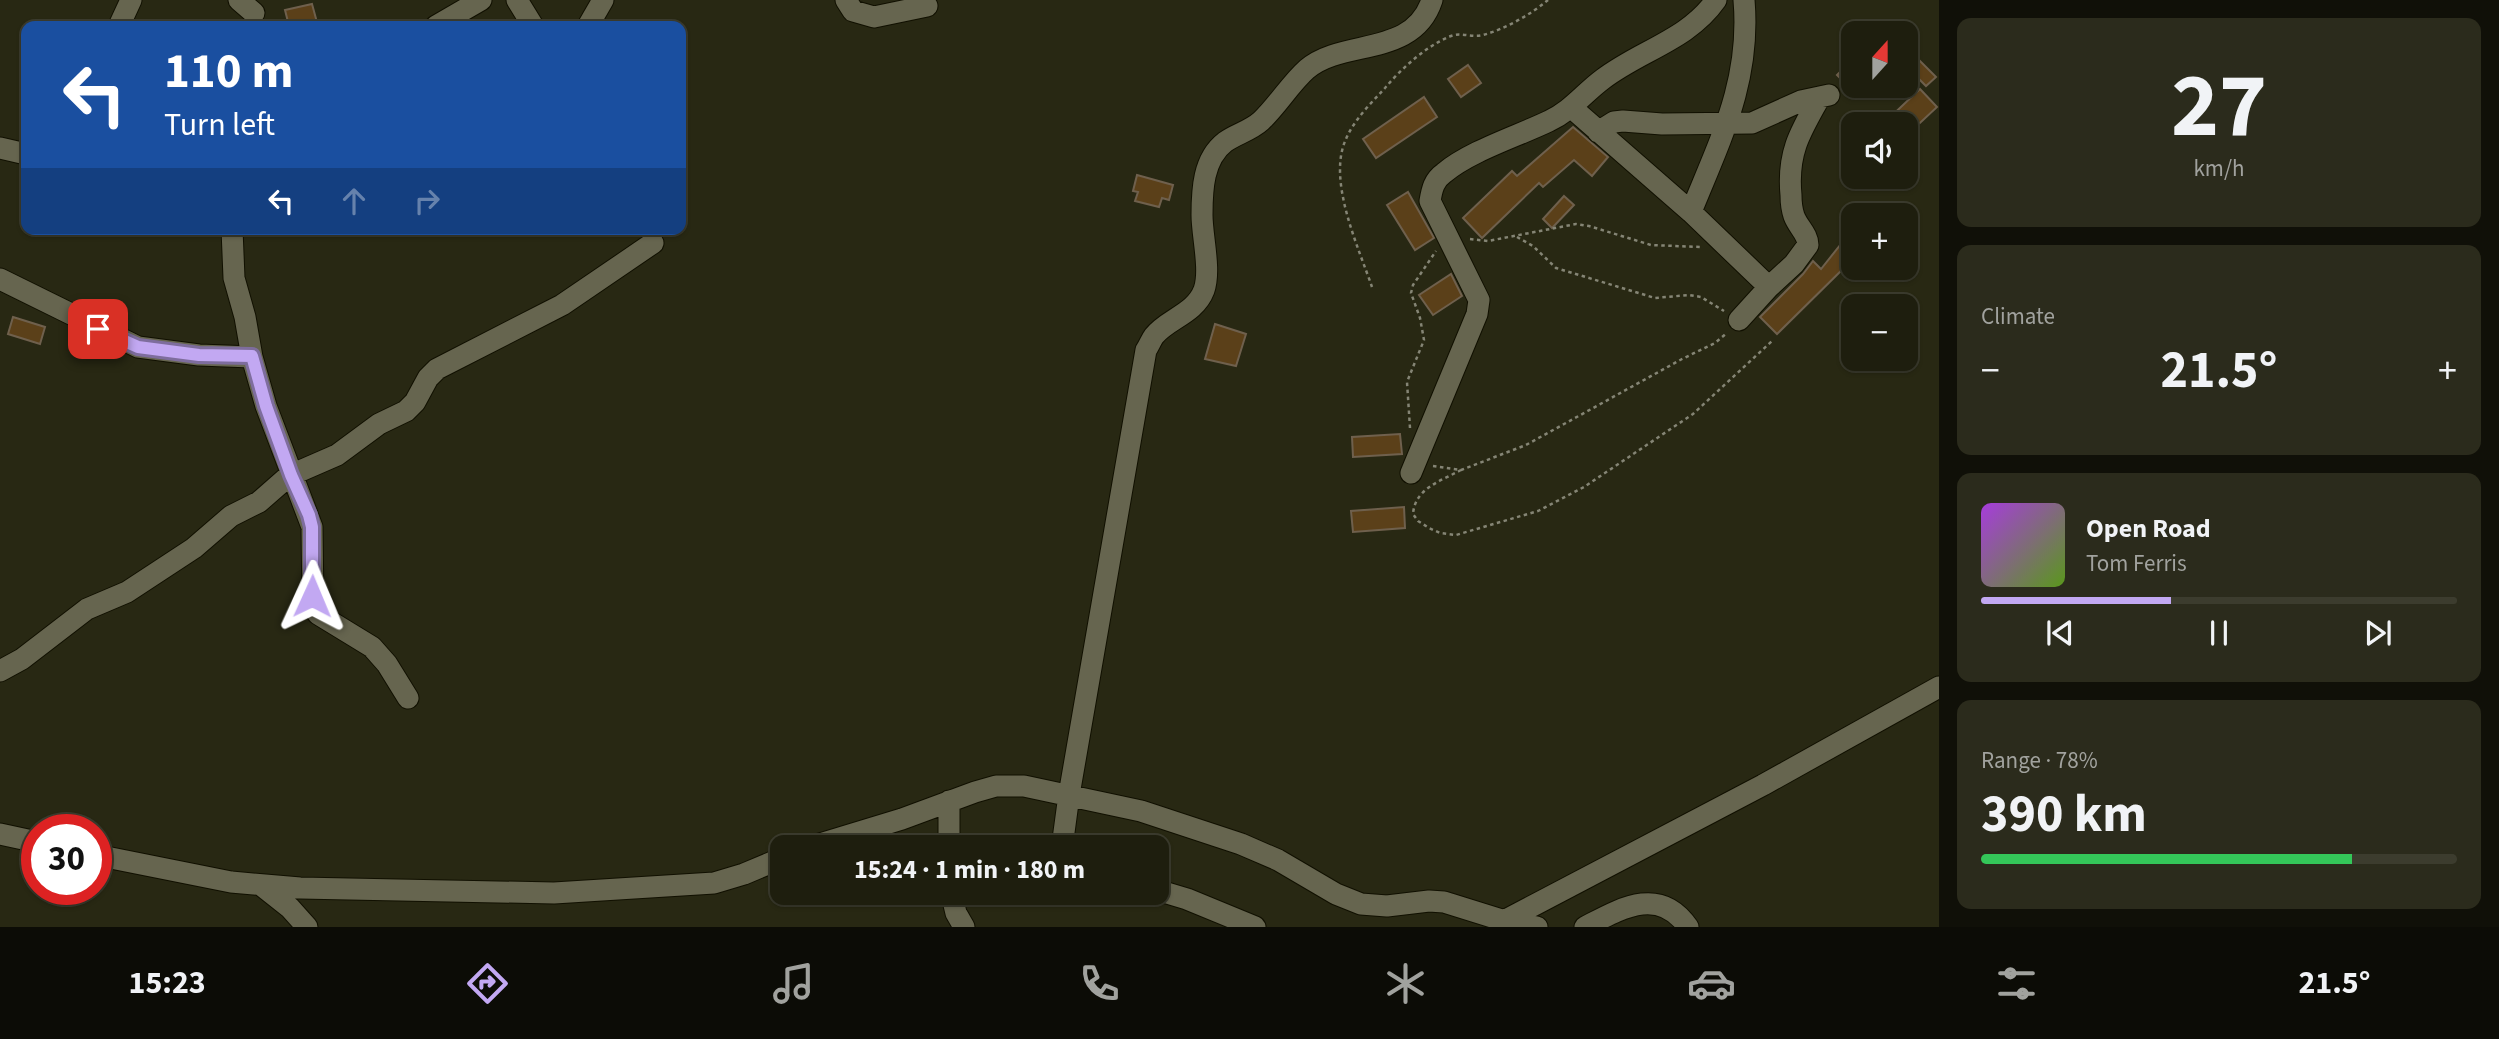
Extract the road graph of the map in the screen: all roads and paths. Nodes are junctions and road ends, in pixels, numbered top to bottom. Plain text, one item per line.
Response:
1 (131, 0) edge
2 (481, 0) edge
3 (517, 0) edge
4 (603, 0) edge
5 (846, 0) edge
6 (1432, 0) edge
7 (1548, 0) edge
8 (1716, 0) edge
9 (1744, 0) edge
10 (927, 6) dead end
11 (120, 21) edge
12 (445, 21) edge
13 (530, 21) edge
14 (591, 21) edge
15 (1572, 108) junction
16 (1727, 124) junction
17 (1598, 132) junction
18 (0, 148) edge
19 (21, 153) edge
20 (1691, 212) junction
21 (232, 235) edge
22 (1446, 237) junction
23 (1517, 237) junction
24 (653, 243) dead end
25 (1726, 246) junction
26 (0, 279) edge
27 (1372, 287) dead end
28 (1769, 287) junction
29 (1739, 320) junction
30 (1772, 341) dead end
31 (252, 356) junction
32 (1413, 467) junction
33 (1461, 470) junction
34 (291, 474) junction
35 (0, 671) edge
36 (1939, 687) edge
37 (408, 698) dead end
38 (1069, 795) junction
39 (949, 801) junction
40 (0, 834) edge
41 (846, 835) edge
42 (949, 835) edge
43 (1064, 835) edge
44 (21, 839) edge
45 (112, 858) edge
46 (770, 863) edge
47 (261, 885) junction
48 (1169, 894) edge
49 (954, 905) edge
50 (1499, 924) edge
51 (307, 927) edge
52 (964, 927) edge
53 (1255, 927) edge
54 (1537, 927) edge
55 (1585, 927) edge
56 (1688, 927) edge

1 - 11 street
2 - 12 street
3 - 13 street
4 - 14 street
5 - 10 street
6 - 38 street
7 - 27 path
8 - 15 street
9 - 16 street
15 - 17 street
15 - 22 street
16 - 17 street
16 - 20 street
16 - 28 street
17 - 20 street
18 - 19 street
20 - 25 street
21 - 31 street
22 - 23 path
22 - 32 path
22 - 32 street
23 - 25 path
23 - 29 path
24 - 34 street
25 - 28 street
26 - 31 street
28 - 29 street
29 - 33 path
30 - 33 path
31 - 34 street
32 - 33 path
34 - 35 street
34 - 37 street
36 - 50 street
38 - 39 street
38 - 43 street
38 - 50 street
39 - 41 street
39 - 42 street
40 - 44 street
45 - 47 street
46 - 47 street
47 - 51 street
48 - 53 street
49 - 52 street
50 - 54 street
55 - 56 street

